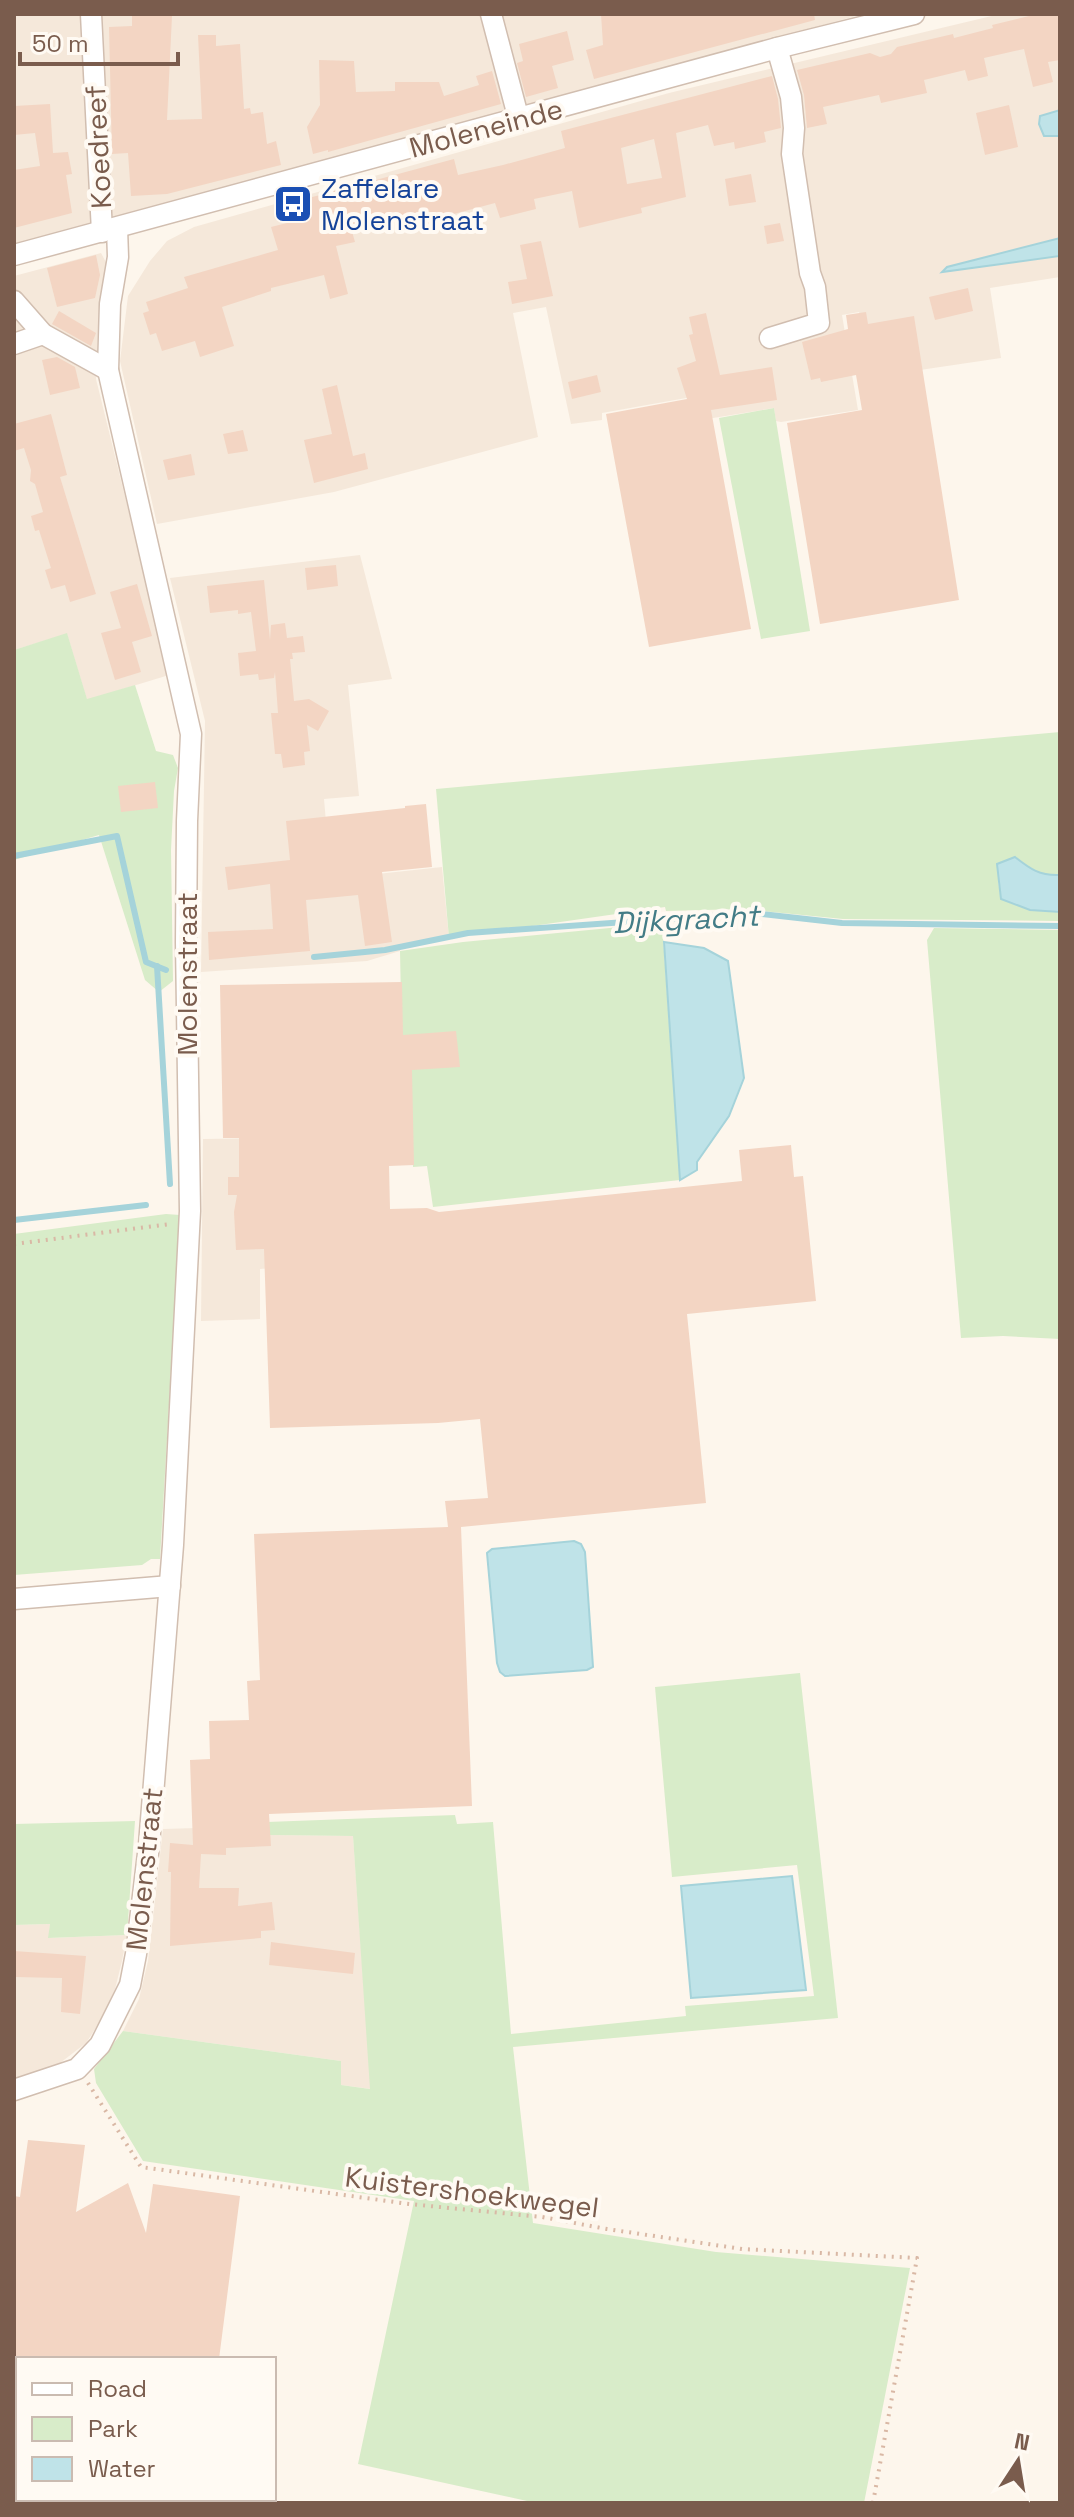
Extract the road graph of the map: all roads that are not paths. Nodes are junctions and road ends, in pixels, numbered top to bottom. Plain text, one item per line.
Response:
1 (91, 14) edge
2 (491, 14) edge
3 (904, 15) edge
4 (777, 48) junction
5 (519, 120) junction
6 (109, 230) junction
7 (14, 255) edge
8 (14, 301) edge
9 (43, 334) junction
10 (770, 338) dead end
11 (14, 344) edge
12 (108, 370) junction
13 (170, 1586) junction
14 (14, 1599) edge
15 (14, 2090) edge

1 - 6 street, Koedreef
2 - 5 street
3 - 4 street, Moleneinde
4 - 5 street, Moleneinde
4 - 10 street
5 - 6 street, Moleneinde
6 - 7 street, Moleneinde
6 - 12 street, Molenstraat
8 - 9 street
9 - 11 street
9 - 12 street
12 - 13 street, Molenstraat
13 - 14 street
13 - 15 street, Molenstraat

